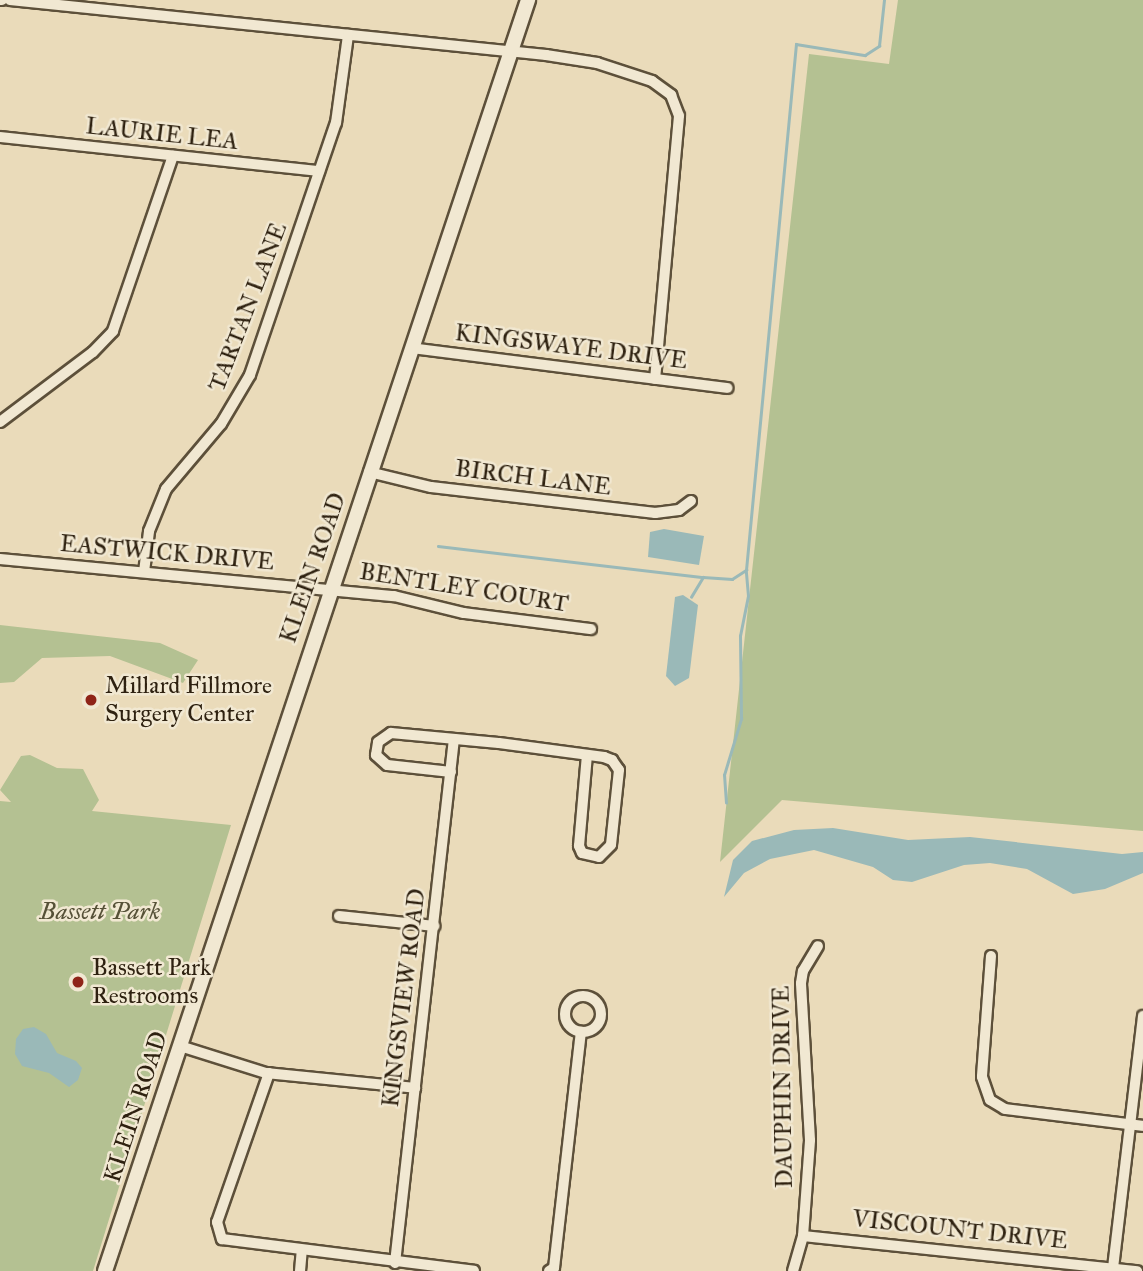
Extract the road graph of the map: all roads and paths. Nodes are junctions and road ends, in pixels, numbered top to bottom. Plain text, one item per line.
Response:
1 (10, 0) edge
2 (528, 0) edge
3 (348, 35) junction
4 (510, 51) junction
5 (0, 137) edge
6 (173, 156) junction
7 (319, 172) junction
8 (411, 348) junction
9 (655, 379) junction
10 (727, 388) dead end
11 (0, 422) edge
12 (369, 472) junction
13 (691, 502) dead end
14 (0, 559) edge
15 (144, 572) junction
16 (330, 589) junction
17 (591, 629) dead end
18 (454, 738) junction
19 (587, 755) junction
20 (451, 772) junction
21 (339, 916) dead end
22 (434, 926) junction
23 (818, 946) dead end
24 (991, 957) dead end
25 (1143, 1016) edge
26 (581, 1032) dead end
27 (180, 1046) junction
28 (269, 1073) junction
29 (415, 1088) junction
30 (1130, 1124) junction
31 (1143, 1126) edge
32 (803, 1236) junction
33 (302, 1250) junction
34 (395, 1263) junction
35 (1112, 1268) junction
36 (105, 1271) edge
37 (300, 1271) edge
38 (474, 1271) edge
39 (549, 1271) edge
40 (793, 1271) edge
41 (1137, 1271) edge

1 - 3 street
2 - 4 street, KLEIN ROAD
3 - 4 street
3 - 7 street, TARTAN LANE
4 - 8 street, KLEIN ROAD
4 - 9 street
5 - 6 street, LAURIE LEA
6 - 7 street, LAURIE LEA
6 - 11 street
7 - 15 street, TARTAN LANE
8 - 9 street, KINGSWAYE DRIVE
8 - 12 street, KLEIN ROAD
9 - 10 street, KINGSWAYE DRIVE
12 - 13 street, BIRCH LANE
12 - 16 street, KLEIN ROAD
14 - 15 street, EASTWICK DRIVE
15 - 16 street, EASTWICK DRIVE
16 - 17 street, BENTLEY COURT
16 - 27 street, KLEIN ROAD
18 - 19 street
18 - 20 street, KINGSVIEW ROAD
18 - 20 street
19 - 19 street
20 - 22 street, KINGSVIEW ROAD
21 - 22 street
22 - 29 street, KINGSVIEW ROAD
23 - 32 street, DAUPHIN DRIVE
24 - 30 street
25 - 30 street
26 - 39 street
27 - 28 street
27 - 36 street, KLEIN ROAD
28 - 29 street
28 - 33 street
29 - 34 street, KINGSVIEW ROAD
30 - 31 street
30 - 35 street
32 - 35 street, VISCOUNT DRIVE
32 - 40 street, DAUPHIN DRIVE
33 - 34 street
33 - 37 street
34 - 38 street
35 - 41 street, VISCOUNT DRIVE

